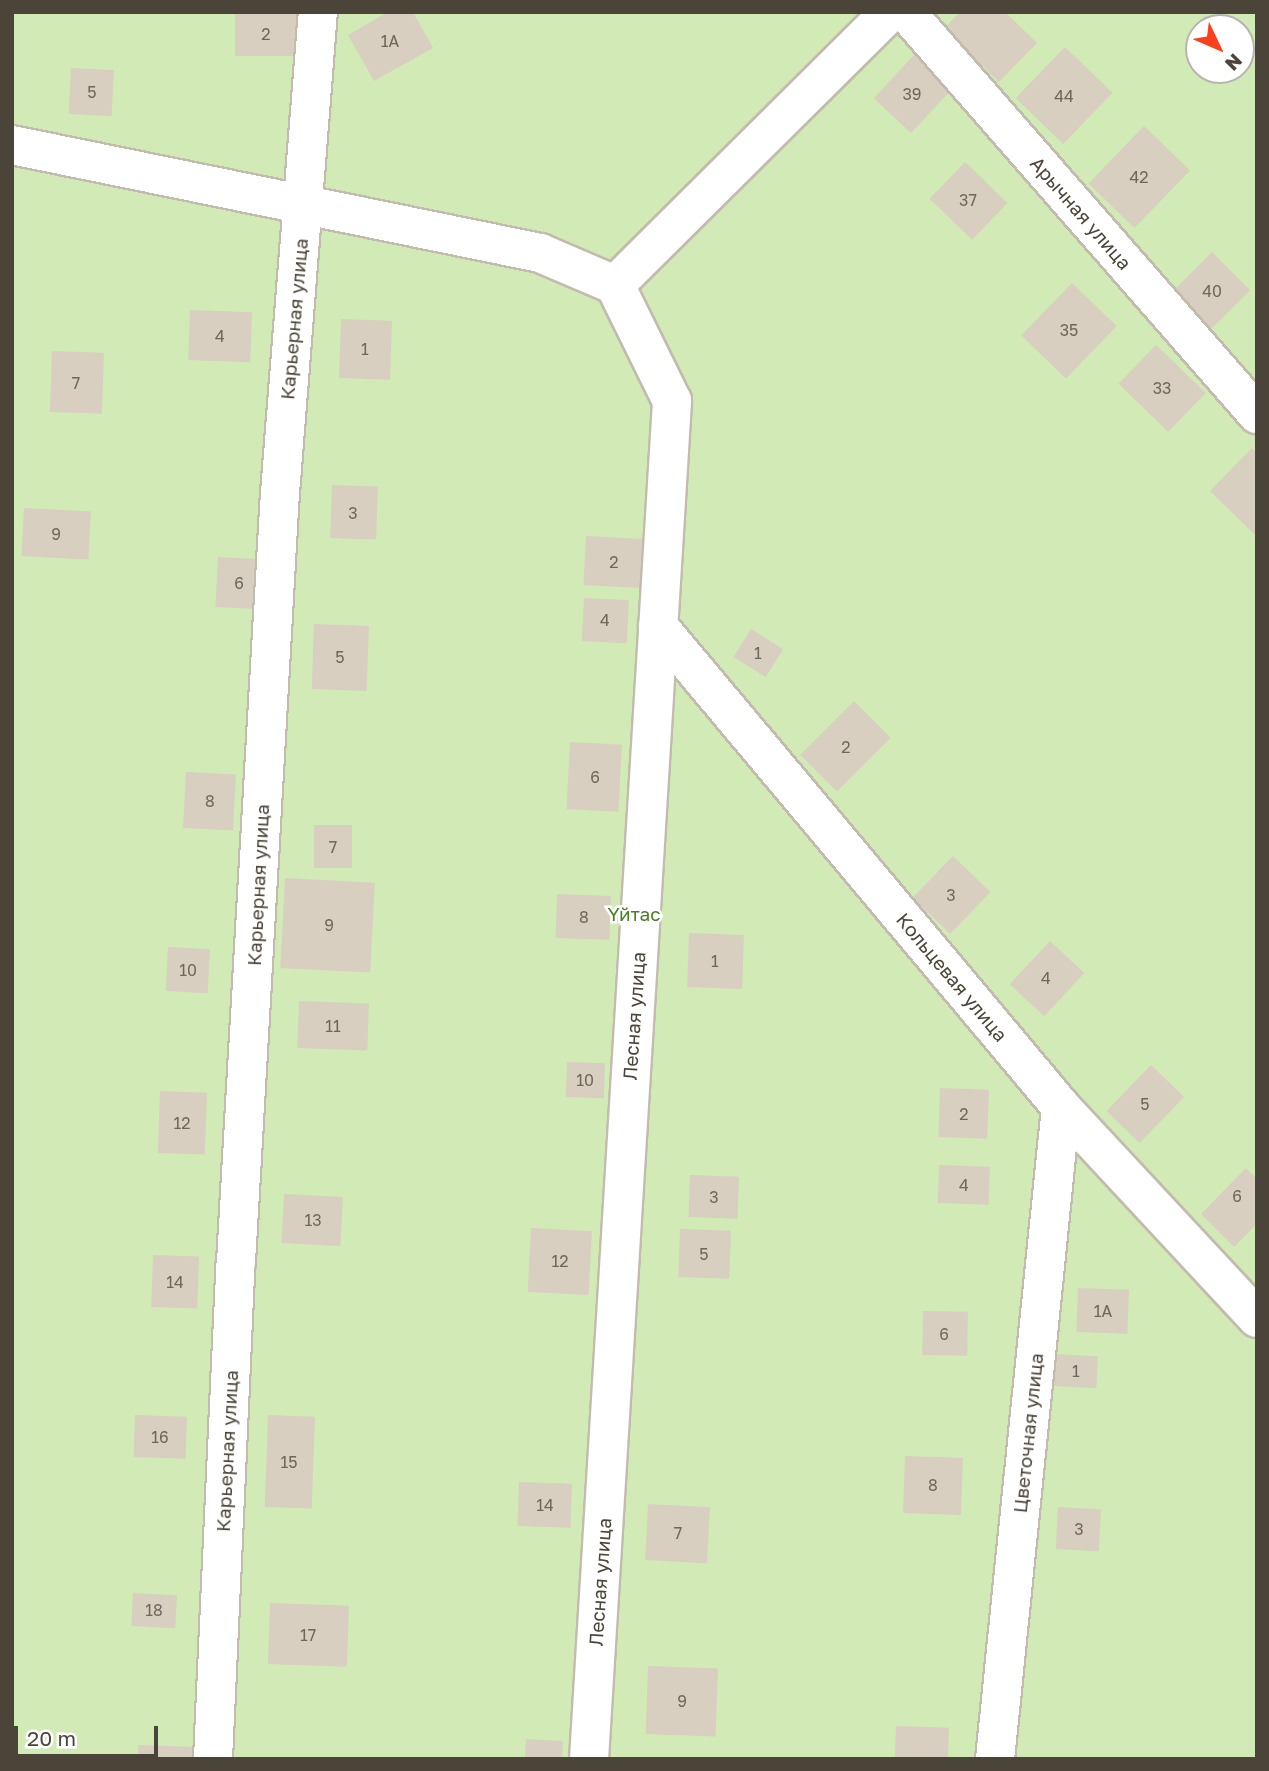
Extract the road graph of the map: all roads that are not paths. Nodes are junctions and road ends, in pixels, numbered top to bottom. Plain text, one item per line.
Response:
1 (318, 12) edge
2 (890, 12) edge
3 (906, 12) edge
4 (12, 145) edge
5 (304, 205) junction
6 (615, 285) junction
7 (1257, 414) edge
8 (658, 626) junction
9 (1061, 1107) junction
10 (1257, 1318) edge
11 (213, 1759) edge
12 (589, 1759) edge
13 (995, 1759) edge

1 - 5 street, Карьерная улица
2 - 6 street
3 - 7 street, Арычная улица
4 - 5 street
5 - 6 street
5 - 11 street, Карьерная улица
6 - 8 street, Лесная улица
8 - 9 street, Кольцевая улица
8 - 12 street, Лесная улица
9 - 10 street, Кольцевая улица
9 - 13 street, Цветочная улица

